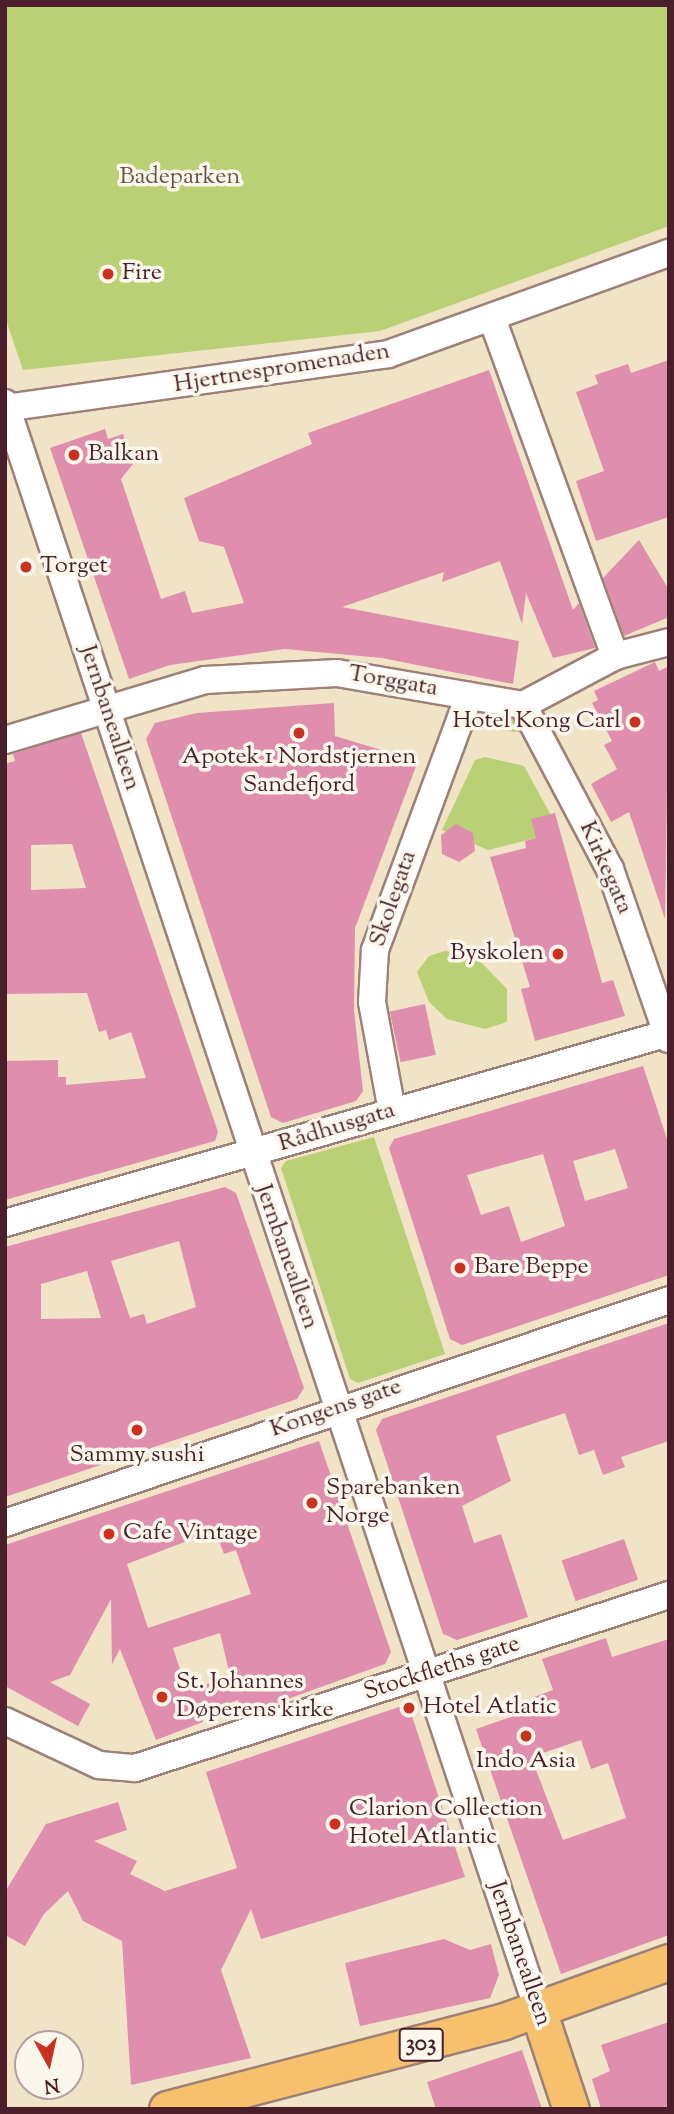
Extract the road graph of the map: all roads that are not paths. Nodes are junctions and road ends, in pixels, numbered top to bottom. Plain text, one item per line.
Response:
1 (669, 254) edge
2 (493, 321) junction
3 (6, 406) edge
4 (669, 642) edge
5 (615, 656) junction
6 (469, 696) junction
7 (523, 705) junction
8 (106, 709) junction
9 (5, 740) edge
10 (668, 1035) edge
11 (392, 1111) junction
12 (250, 1153) junction
13 (5, 1223) edge
14 (669, 1300) edge
15 (339, 1408) junction
16 (5, 1523) edge
17 (669, 1595) edge
18 (427, 1675) junction
19 (5, 1721) edge
20 (669, 1962) edge
21 (538, 2010) junction
22 (167, 2109) edge
23 (572, 2109) edge

1 - 2 street, Hjertnespromenaden
2 - 3 street, Hjertnespromenaden
2 - 5 street
3 - 8 street, Jernbanealleen
4 - 5 street
5 - 7 street
6 - 7 street, Torggata
6 - 8 street, Torggata
6 - 11 street, Skolegata
7 - 10 street, Kirkegata
8 - 9 street, Torggata
8 - 12 street, Jernbanealleen
10 - 11 street, Rådhusgata
11 - 12 street, Rådhusgata
12 - 13 street, Rådhusgata
12 - 15 street, Jernbanealleen
14 - 15 street, Kongens gate
15 - 16 street, Kongens gate
15 - 18 street, Jernbanealleen
17 - 18 street, Stockfleths gate
18 - 19 street, Stockfleths gate
18 - 21 street, Jernbanealleen
20 - 21 main road, 303
21 - 22 main road, 303
21 - 23 main road, Jernbanealleen

